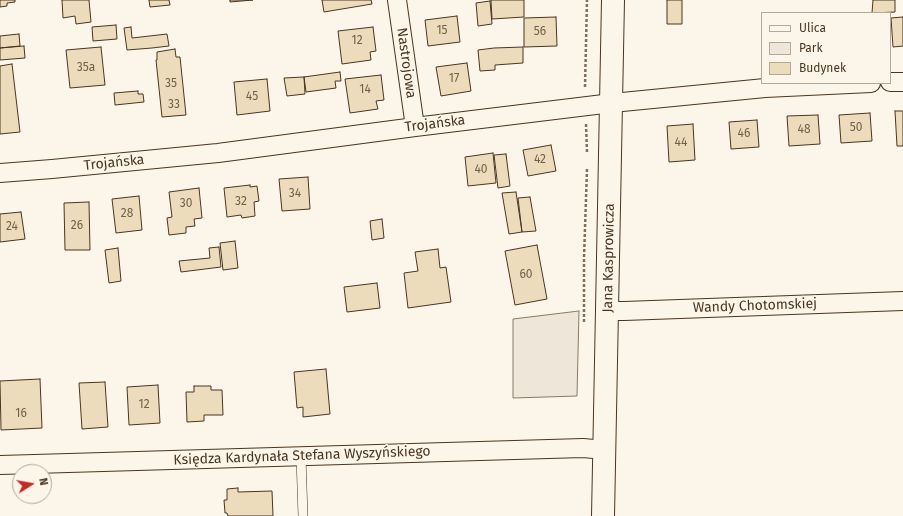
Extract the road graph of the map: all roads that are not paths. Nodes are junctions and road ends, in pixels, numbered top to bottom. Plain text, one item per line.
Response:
1 (397, 0) edge
2 (613, 0) edge
3 (891, 82) edge
4 (903, 82) edge
5 (850, 84) edge
6 (612, 103) junction
7 (415, 126) junction
8 (0, 173) edge
9 (903, 301) edge
10 (608, 311) junction
11 (605, 450) junction
12 (301, 456) junction
13 (0, 465) edge
14 (303, 516) edge
15 (603, 516) edge

1 - 7 street, Nastrojowa
2 - 6 street, Jana Kasprowicza
3 - 4 street
5 - 6 street, Trojańska
6 - 7 street, Trojańska
6 - 10 street, Jana Kasprowicza
7 - 8 street, Trojańska
9 - 10 street, Wandy Chotomskiej
10 - 11 street, Jana Kasprowicza
11 - 12 street, Księdza Kardynała Stefana Wyszyńskiego
11 - 15 street, Jana Kasprowicza
12 - 13 street, Księdza Kardynała Stefana Wyszyńskiego
12 - 14 lane

